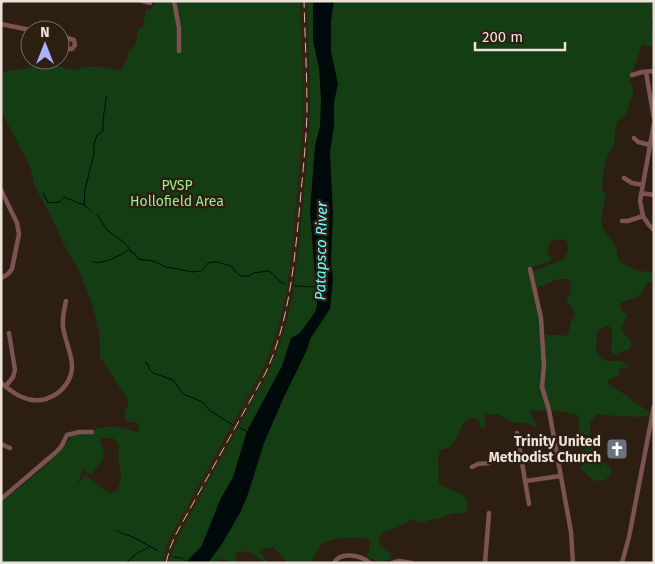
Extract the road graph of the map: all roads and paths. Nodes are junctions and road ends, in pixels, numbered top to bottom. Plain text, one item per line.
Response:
1 (143, 1) edge
2 (174, 1) edge
3 (150, 3) dead end
4 (1, 24) edge
5 (20, 28) edge
6 (66, 38) joint
7 (179, 51) dead end
8 (654, 71) edge
9 (646, 72) junction
10 (632, 75) dead end
11 (654, 114) edge
12 (654, 119) edge
13 (654, 123) edge
14 (634, 138) dead end
15 (652, 139) edge
16 (650, 145) junction
17 (624, 178) dead end
18 (643, 185) junction
19 (1, 190) edge
20 (641, 193) junction
21 (654, 195) edge
22 (643, 216) junction
23 (622, 221) dead end
24 (654, 230) edge
25 (530, 269) dead end
26 (1, 278) edge
27 (66, 301) dead end
28 (10, 333) dead end
29 (3, 384) edge
30 (654, 406) edge
31 (653, 414) edge
32 (92, 432) dead end
33 (517, 433) dead end
34 (1, 444) edge
35 (10, 448) dead end
36 (520, 453) junction
37 (472, 467) dead end
38 (560, 476) junction
39 (526, 481) junction
40 (1, 499) edge
41 (530, 504) dead end
42 (488, 513) dead end
43 (334, 563) edge
44 (370, 563) edge
45 (392, 563) edge
46 (412, 563) edge
47 (485, 563) edge
48 (574, 563) edge
49 (622, 563) edge

1 - 3 street
2 - 7 street
4 - 5 street
6 - 6 street
8 - 9 street
9 - 10 street
9 - 11 street
11 - 12 street
13 - 15 street
14 - 16 street
15 - 16 street
16 - 18 street
17 - 18 street
18 - 20 street
19 - 26 street
20 - 21 street
20 - 22 street
22 - 23 street
22 - 24 street
25 - 38 street
27 - 29 street
28 - 29 street
30 - 31 street
31 - 49 street
32 - 40 street
33 - 36 street
34 - 35 street
36 - 37 street
36 - 39 street
38 - 39 street
38 - 48 street
39 - 41 street
42 - 47 street
43 - 44 street
45 - 46 street

